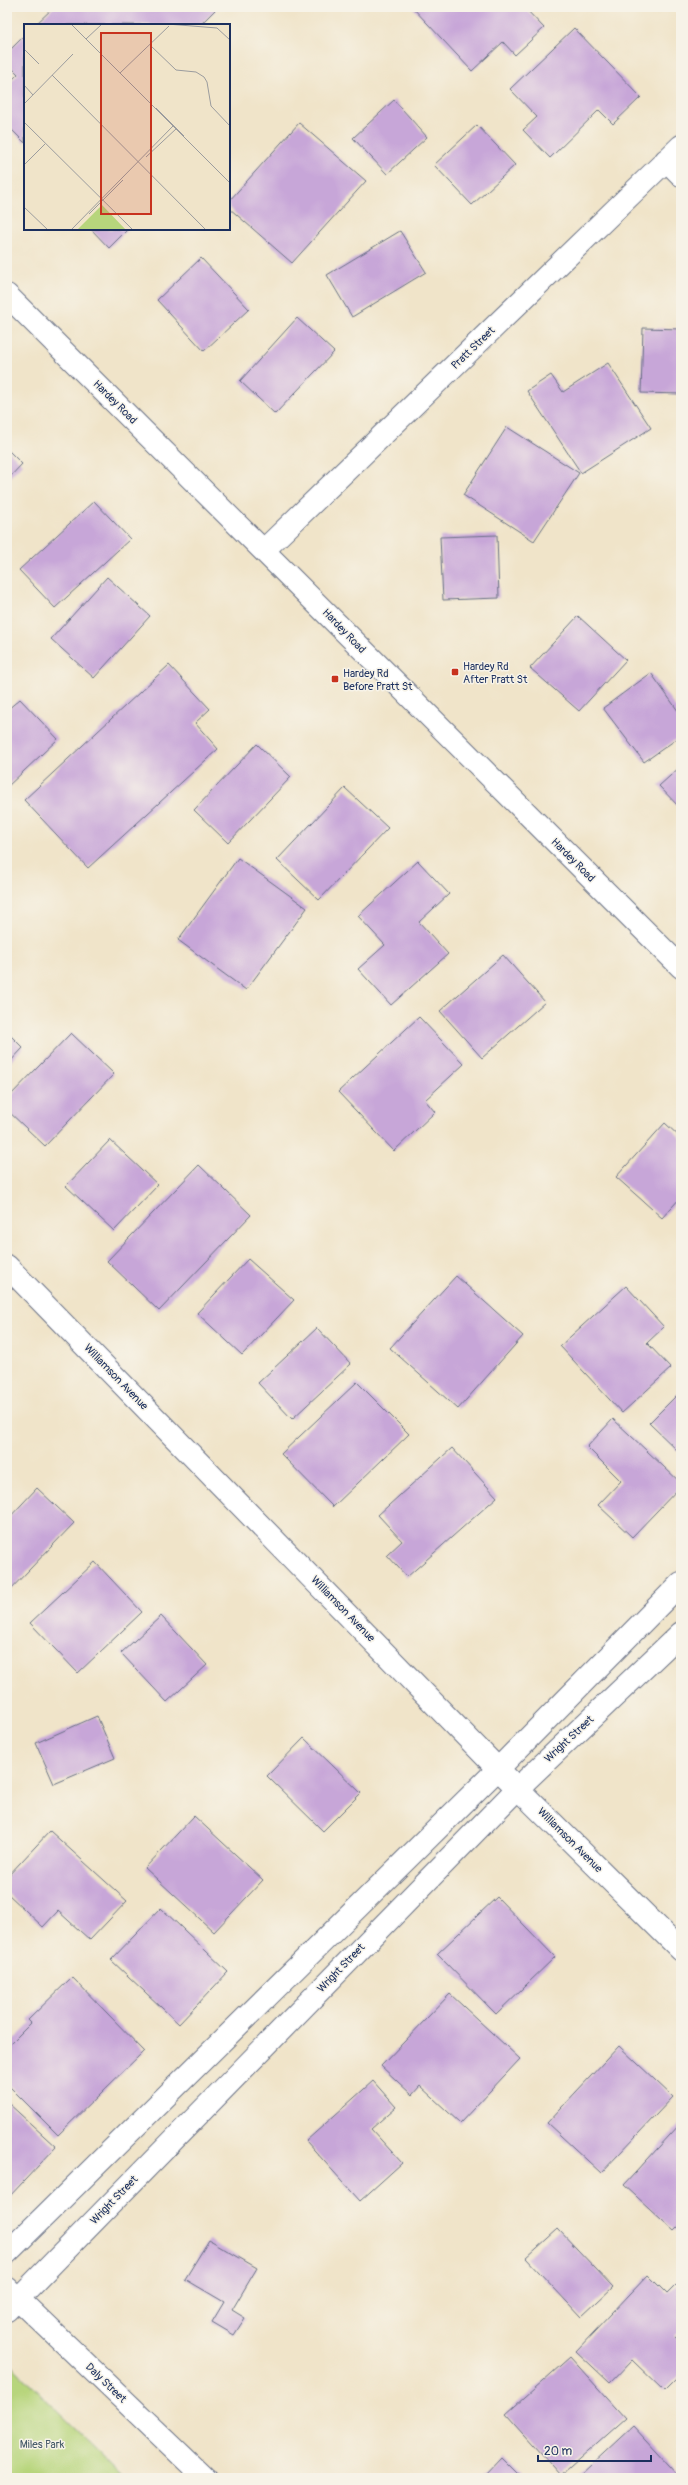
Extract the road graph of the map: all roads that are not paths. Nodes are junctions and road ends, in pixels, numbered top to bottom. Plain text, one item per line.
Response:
1 (676, 160) edge
2 (7, 295) edge
3 (264, 550) junction
4 (681, 968) edge
5 (7, 1266) edge
6 (681, 1582) edge
7 (681, 1633) edge
8 (498, 1768) junction
9 (518, 1788) junction
10 (681, 1950) edge
11 (7, 2253) edge
12 (11, 2299) edge
13 (205, 2478) edge

1 - 3 street, Pratt Street
2 - 3 street, Hardey Road
3 - 4 street, Hardey Road
5 - 8 street, Williamson Avenue
6 - 8 street
7 - 9 street, Wright Street
8 - 9 street, Williamson Avenue
8 - 11 street
9 - 10 street, Williamson Avenue
9 - 12 street, Wright Street
12 - 13 street, Daly Street

